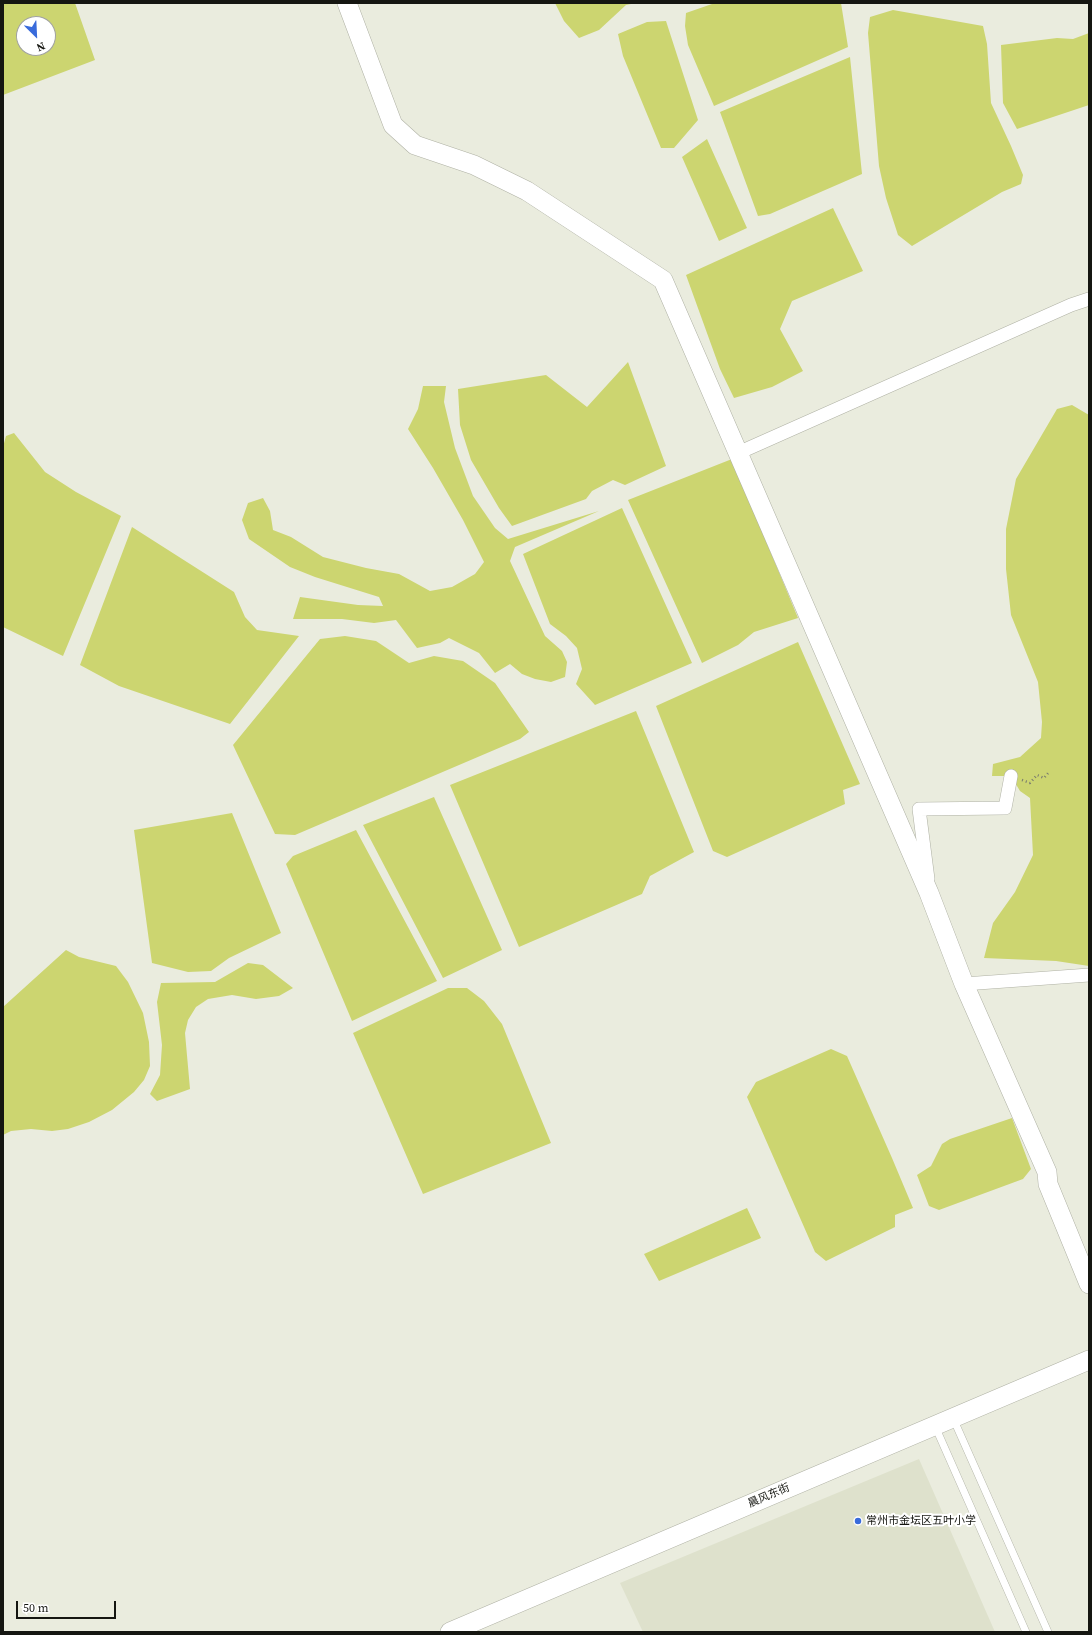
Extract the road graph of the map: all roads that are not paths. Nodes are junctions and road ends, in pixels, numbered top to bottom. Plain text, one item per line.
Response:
1 (347, 3) edge
2 (1089, 299) edge
3 (738, 453) junction
4 (1011, 776) road end
5 (929, 894) junction
6 (1089, 975) edge
7 (964, 984) junction
8 (1089, 1284) edge
9 (1089, 1360) edge
10 (953, 1418) junction
11 (935, 1426) junction
12 (450, 1632) edge
13 (1026, 1632) edge
14 (1048, 1632) edge

1 - 3 street
2 - 3 street
3 - 5 street
4 - 5 street
5 - 7 street
6 - 7 street
7 - 8 street
9 - 10 street, 晨风东街
10 - 11 street, 晨风东街
10 - 14 lane
11 - 12 street, 晨风东街
11 - 13 lane

